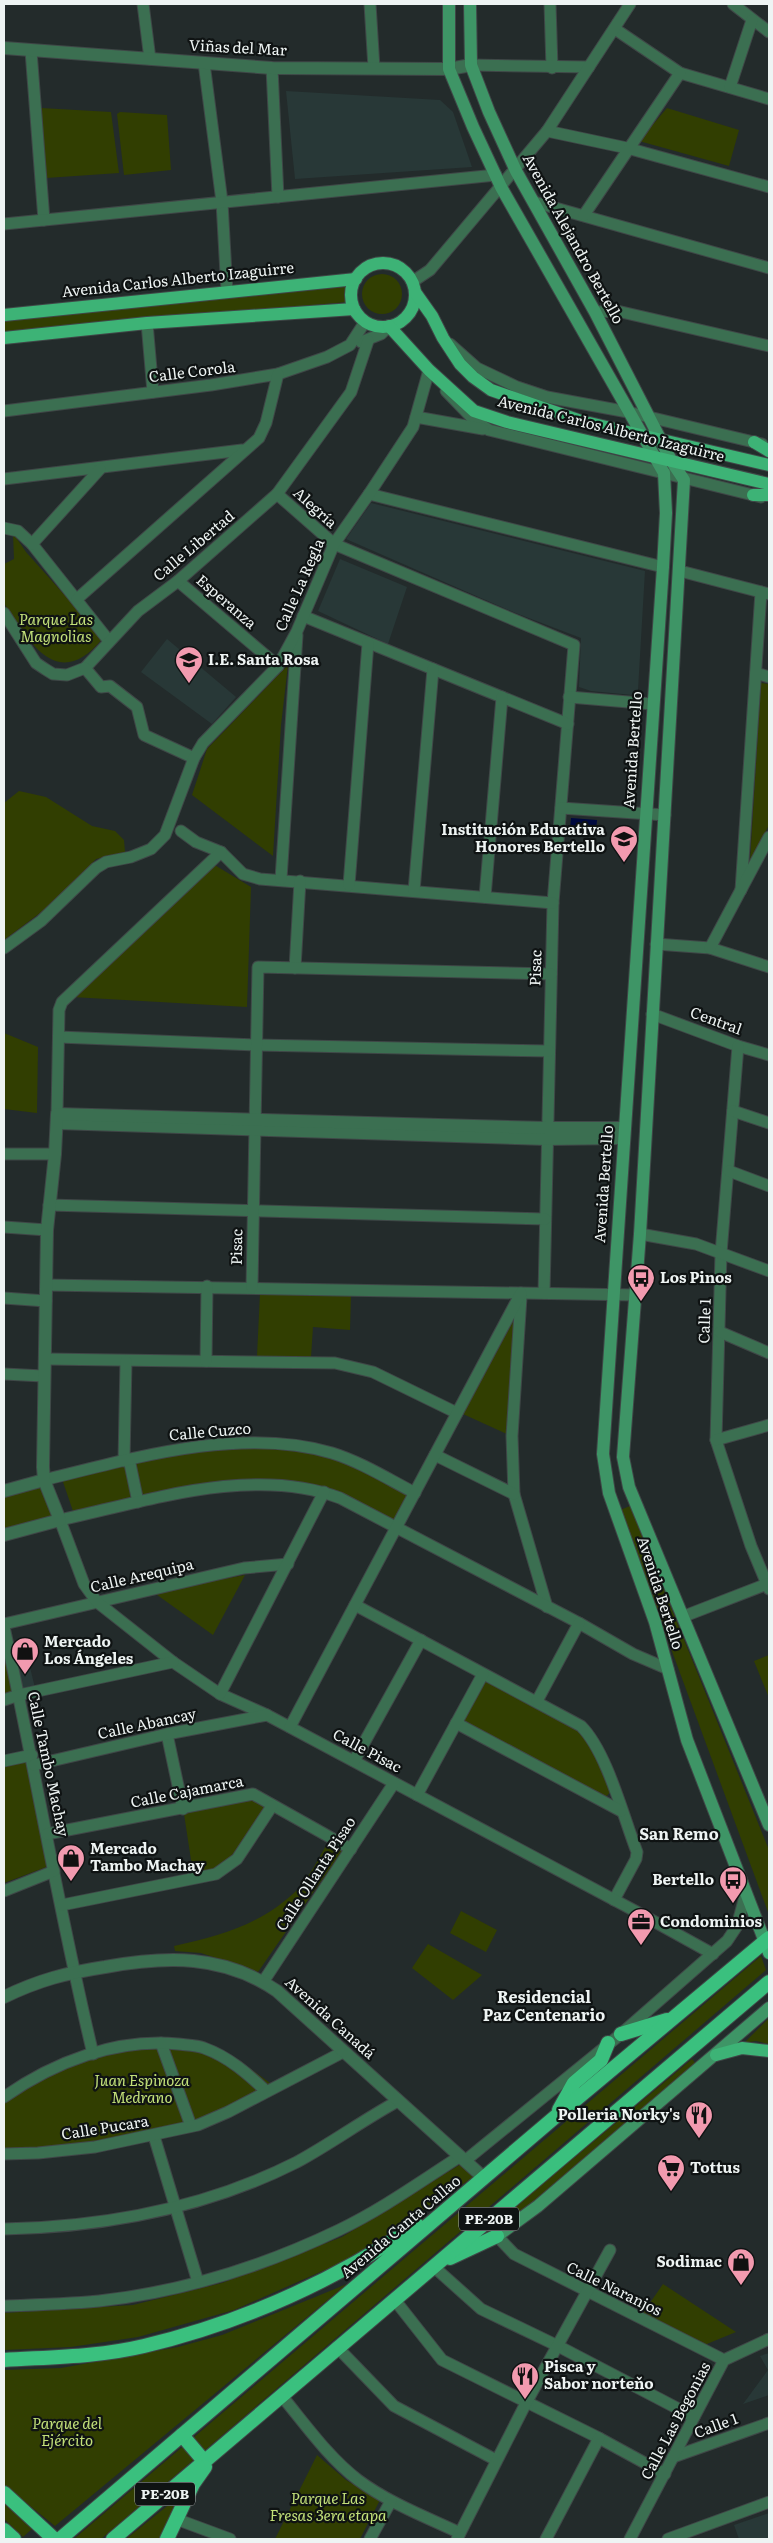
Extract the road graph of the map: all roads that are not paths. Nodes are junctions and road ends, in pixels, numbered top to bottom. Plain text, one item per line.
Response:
1 (144, 4) edge
2 (370, 4) edge
3 (449, 4) edge
4 (470, 4) edge
5 (550, 4) edge
6 (630, 4) edge
7 (733, 4) edge
8 (752, 20) junction
9 (615, 29) junction
10 (769, 32) edge
11 (4, 48) edge
12 (31, 51) junction
13 (150, 59) junction
14 (204, 63) junction
15 (471, 65) junction
16 (589, 67) junction
17 (272, 68) junction
18 (374, 68) junction
19 (552, 68) junction
20 (449, 69) junction
21 (680, 73) junction
22 (730, 88) junction
23 (769, 99) edge
24 (547, 131) junction
25 (627, 148) junction
26 (516, 170) junction
27 (499, 181) junction
28 (769, 186) edge
29 (278, 197) junction
30 (222, 202) junction
31 (534, 202) junction
32 (584, 215) junction
33 (44, 220) junction
34 (4, 224) edge
35 (769, 268) edge
36 (356, 279) junction
37 (413, 287) junction
38 (227, 292) junction
39 (354, 309) junction
40 (595, 312) junction
41 (4, 315) edge
42 (366, 322) junction
43 (147, 323) junction
44 (388, 326) junction
45 (4, 338) edge
46 (443, 338) junction
47 (368, 341) junction
48 (350, 345) junction
49 (769, 346) edge
50 (429, 370) junction
51 (278, 374) junction
52 (153, 392) junction
53 (4, 411) edge
54 (628, 412) junction
55 (416, 417) junction
56 (651, 418) junction
57 (489, 430) junction
58 (641, 434) junction
59 (662, 440) junction
60 (754, 442) junction
61 (769, 445) edge
62 (242, 450) junction
63 (769, 451) edge
64 (654, 457) junction
65 (672, 462) junction
66 (769, 465) edge
67 (100, 469) junction
68 (664, 473) junction
69 (4, 479) edge
70 (684, 480) junction
71 (769, 484) edge
72 (277, 494) junction
73 (370, 494) junction
74 (753, 495) junction
75 (769, 495) edge
76 (769, 499) edge
77 (4, 528) edge
78 (32, 544) junction
79 (334, 544) junction
80 (663, 566) junction
81 (680, 571) junction
82 (178, 581) junction
83 (765, 592) edge
84 (77, 599) junction
85 (4, 613) edge
86 (303, 616) junction
87 (298, 631) junction
88 (109, 641) junction
89 (368, 643) junction
90 (574, 645) joint
91 (278, 666) junction
92 (85, 668) junction
93 (433, 670) junction
94 (756, 673) junction
95 (769, 677) edge
96 (502, 697) junction
97 (569, 697) junction
98 (652, 704) junction
99 (568, 724) junction
100 (194, 758) junction
101 (561, 808) junction
102 (645, 813) junction
103 (664, 814) junction
104 (181, 831) dead end
105 (769, 837) edge
106 (220, 852) junction
107 (281, 879) junction
108 (300, 881) junction
109 (349, 885) junction
110 (741, 890) junction
111 (414, 891) junction
112 (485, 897) junction
113 (554, 903) junction
114 (656, 944) junction
115 (4, 948) edge
116 (710, 948) junction
117 (769, 967) edge
118 (295, 968) junction
119 (551, 974) junction
120 (652, 1014) junction
121 (59, 1037) junction
122 (257, 1045) junction
123 (738, 1046) junction
124 (549, 1052) junction
125 (769, 1055) edge
126 (733, 1111) junction
127 (57, 1119) junction
128 (769, 1123) edge
129 (255, 1125) junction
130 (547, 1133) junction
131 (624, 1133) junction
132 (4, 1154) edge
133 (55, 1154) junction
134 (729, 1171) junction
135 (769, 1186) edge
136 (49, 1205) junction
137 (253, 1212) junction
138 (545, 1219) junction
139 (4, 1227) edge
140 (46, 1230) junction
141 (640, 1234) junction
142 (721, 1253) junction
143 (769, 1271) edge
144 (46, 1285) junction
145 (207, 1286) junction
146 (252, 1287) junction
147 (521, 1293) junction
148 (544, 1293) junction
149 (614, 1293) junction
150 (635, 1295) junction
151 (4, 1298) edge
152 (46, 1301) junction
153 (720, 1332) junction
154 (769, 1353) edge
155 (45, 1359) junction
156 (126, 1361) junction
157 (206, 1361) junction
158 (4, 1374) edge
159 (43, 1376) junction
160 (457, 1413) junction
161 (769, 1425) edge
162 (716, 1440) junction
163 (435, 1455) junction
164 (127, 1460) junction
165 (44, 1480) junction
166 (4, 1491) edge
167 (324, 1492) junction
168 (414, 1493) junction
169 (514, 1494) junction
170 (138, 1502) junction
171 (60, 1520) junction
172 (396, 1528) junction
173 (4, 1535) edge
174 (288, 1564) junction
175 (768, 1586) edge
176 (97, 1602) junction
177 (355, 1604) junction
178 (547, 1607) junction
179 (682, 1617) junction
180 (579, 1623) junction
181 (4, 1625) edge
182 (421, 1640) junction
183 (173, 1662) junction
184 (668, 1669) junction
185 (483, 1674) junction
186 (220, 1694) junction
187 (19, 1695) junction
188 (4, 1700) edge
189 (537, 1701) junction
190 (267, 1715) junction
191 (456, 1724) junction
192 (290, 1727) junction
193 (167, 1734) junction
194 (4, 1760) edge
195 (33, 1760) junction
196 (354, 1761) junction
197 (394, 1782) junction
198 (418, 1795) junction
199 (272, 1806) junction
200 (183, 1809) junction
201 (621, 1811) junction
202 (769, 1825) edge
203 (47, 1834) junction
204 (350, 1849) junction
205 (54, 1871) junction
206 (4, 1890) edge
207 (746, 1893) junction
208 (614, 1900) junction
209 (62, 1905) junction
210 (768, 1942) edge
211 (713, 1954) junction
212 (74, 1972) junction
213 (263, 1982) junction
214 (766, 1985) edge
215 (4, 1997) edge
216 (769, 2008) edge
217 (672, 2018) junction
218 (621, 2034) junction
219 (162, 2043) junction
220 (608, 2043) junction
221 (769, 2051) edge
222 (343, 2052) junction
223 (93, 2054) junction
224 (716, 2055) junction
225 (266, 2091) junction
226 (4, 2097) edge
227 (398, 2101) junction
228 (555, 2117) junction
229 (191, 2126) junction
230 (154, 2136) junction
231 (4, 2154) edge
232 (462, 2158) junction
233 (484, 2178) junction
234 (175, 2208) junction
235 (447, 2210) junction
236 (4, 2229) edge
237 (497, 2236) junction
238 (610, 2250) dead end
239 (433, 2266) junction
240 (198, 2282) junction
241 (587, 2293) junction
242 (394, 2299) junction
243 (4, 2306) edge
244 (769, 2339) edge
245 (558, 2346) junction
246 (337, 2348) junction
247 (4, 2360) edge
248 (724, 2360) junction
249 (281, 2395) junction
250 (526, 2403) junction
251 (694, 2418) junction
252 (769, 2423) edge
253 (182, 2435) junction
254 (599, 2438) junction
255 (217, 2449) junction
256 (673, 2457) junction
257 (496, 2460) junction
258 (204, 2461) junction
259 (665, 2474) junction
260 (4, 2493) edge
261 (391, 2500) junction
262 (769, 2502) edge
263 (176, 2519) junction
264 (4, 2530) edge
265 (459, 2536) edge
266 (14, 2539) edge
267 (54, 2539) edge
268 (60, 2539) edge
269 (114, 2539) edge
270 (167, 2539) edge
271 (230, 2539) edge
272 (370, 2539) edge
273 (546, 2539) edge
274 (630, 2539) edge
275 (668, 2539) edge

1 - 13 street
2 - 18 street
3 - 20 main road
4 - 15 main road, Avenida Alejandro Bertello
5 - 19 street
6 - 9 street
7 - 8 street
8 - 10 street
8 - 22 street
9 - 16 street
9 - 21 street
11 - 12 street, Viñas del Mar
12 - 13 street, Viñas del Mar
12 - 33 street
13 - 14 street, Viñas del Mar
14 - 17 street, Viñas del Mar
14 - 30 street
15 - 19 street
15 - 20 street, Viñas del Mar
15 - 26 main road, Avenida Alejandro Bertello
16 - 19 street
16 - 24 street
17 - 18 street, Viñas del Mar
17 - 29 street
18 - 20 street, Viñas del Mar
20 - 27 main road
21 - 22 street
21 - 25 street
22 - 23 street
24 - 25 street
24 - 26 street
25 - 28 street
25 - 32 street
26 - 27 street
26 - 31 main road, Avenida Alejandro Bertello
27 - 29 street
27 - 37 street
27 - 54 main road
29 - 30 street
30 - 33 street
30 - 38 street
31 - 32 street
31 - 40 main road, Avenida Alejandro Bertello
32 - 35 street
33 - 34 street
36 - 37 main road
36 - 38 main road, Avenida Carlos Alberto Izaguirre
36 - 39 main road
37 - 44 main road
37 - 46 main road, Avenida Carlos Alberto Izaguirre
38 - 41 main road, Avenida Carlos Alberto Izaguirre
39 - 42 main road
39 - 43 main road
40 - 49 street
40 - 56 main road, Avenida Alejandro Bertello
42 - 44 main road
42 - 48 street, Calle Corola
43 - 45 main road
43 - 52 street
44 - 47 street
44 - 50 main road, Avenida Carlos Alberto Izaguirre
46 - 54 street
46 - 58 main road, Avenida Carlos Alberto Izaguirre
47 - 48 street
47 - 72 street, Calle Libertad
48 - 51 street, Calle Corola
50 - 55 street, Calle La Regla
50 - 57 street
50 - 64 main road, Avenida Carlos Alberto Izaguirre
51 - 52 street, Calle Corola
51 - 62 street
52 - 53 street, Calle Corola
54 - 56 street
54 - 58 main road, Avenida Bertello
55 - 57 street
55 - 73 street, Calle La Regla
56 - 59 main road, Avenida Alejandro Bertello
56 - 60 street
57 - 68 street
58 - 59 main road, Avenida Carlos Alberto Izaguirre
58 - 64 main road, Avenida Bertello
59 - 65 main road, Avenida Alejandro Bertello
59 - 66 main road, Avenida Carlos Alberto Izaguirre
60 - 61 street
60 - 63 main road
62 - 67 street
62 - 84 street
64 - 65 main road, Avenida Carlos Alberto Izaguirre
64 - 68 main road, Avenida Bertello
65 - 70 main road, Avenida Alejandro Bertello
65 - 71 main road, Avenida Carlos Alberto Izaguirre
67 - 69 street
67 - 78 street
68 - 70 street
68 - 80 main road, Avenida Bertello
70 - 74 street
70 - 81 main road, Avenida Bertello
72 - 79 street, Alegría
72 - 82 street, Calle Libertad
73 - 79 street, Calle La Regla
73 - 80 street
74 - 75 main road
74 - 76 street
77 - 78 street
78 - 84 street
79 - 86 street, Calle La Regla
79 - 90 street, Alegría
80 - 98 main road, Avenida Bertello
81 - 83 street
81 - 103 main road, Avenida Bertello
82 - 88 street, Calle Libertad
82 - 91 street, Esperanza
83 - 94 street
84 - 88 street
85 - 92 street
86 - 87 street, Calle La Regla
86 - 89 street
87 - 91 street, Calle La Regla
87 - 107 street
88 - 92 street, Calle Libertad
89 - 93 street
89 - 109 street
90 - 97 street, Pisac
91 - 100 street, Calle La Regla
92 - 100 street
93 - 96 street
93 - 111 street
94 - 95 street
94 - 110 street
96 - 99 street
96 - 112 street
97 - 98 street
97 - 99 street, Pisac
98 - 102 main road, Avenida Bertello
99 - 101 street, Pisac
100 - 115 street, Calle La Regla
101 - 102 street
101 - 113 street, Pisac
102 - 103 street
102 - 131 main road, Avenida Bertello
103 - 114 main road, Avenida Bertello
104 - 106 street
105 - 110 street
106 - 107 street
106 - 121 street
107 - 108 street
108 - 109 street
108 - 118 street
109 - 111 street
110 - 116 street
111 - 112 street
112 - 113 street
113 - 119 street, Pisac
114 - 116 street
114 - 120 main road, Avenida Bertello
116 - 117 street
118 - 119 street
118 - 122 street, Pisac
119 - 124 street, Pisac
120 - 123 street, Central
120 - 141 main road, Avenida Bertello
121 - 122 street
121 - 127 street
122 - 124 street
122 - 129 street, Pisac
123 - 125 street, Central
123 - 126 street, Calle 1
124 - 130 street, Pisac
126 - 128 street
126 - 134 street, Calle 1
127 - 129 street
127 - 133 street
129 - 130 street
129 - 137 street, Pisac
130 - 131 street
130 - 138 street, Pisac
131 - 149 main road, Avenida Bertello
132 - 133 street
133 - 136 street
134 - 135 street
134 - 142 street, Calle 1
136 - 137 street
136 - 140 street
137 - 138 street
137 - 146 street, Pisac
138 - 148 street, Pisac
139 - 140 street
140 - 144 street
141 - 142 street
141 - 150 main road, Avenida Bertello
142 - 143 street
142 - 153 street, Calle 1
144 - 145 street
144 - 152 street
145 - 146 street
145 - 157 street
146 - 147 street
147 - 148 street
147 - 160 street
147 - 169 street
148 - 149 street
149 - 150 street
149 - 184 main road, Avenida Bertello
150 - 179 main road, Avenida Bertello
151 - 152 street
152 - 155 street
153 - 154 street
153 - 162 street, Calle 1
155 - 156 street
155 - 159 street
156 - 157 street
156 - 164 street
157 - 160 street
158 - 159 street
159 - 165 street
160 - 163 street
161 - 162 street
162 - 175 street, Calle 1
163 - 168 street
163 - 169 street
164 - 165 street, Calle Cuzco
164 - 168 street, Calle Cuzco
164 - 170 street
165 - 166 street, Calle Cuzco
165 - 171 street
167 - 170 street
167 - 172 street
167 - 174 street
168 - 172 street
169 - 178 street
170 - 171 street
171 - 173 street
171 - 176 street, Calle Pisac
172 - 177 street
172 - 178 street
174 - 176 street, Calle Arequipa
174 - 186 street
175 - 179 street
176 - 181 street, Calle Arequipa
176 - 183 street, Calle Pisac
177 - 182 street
177 - 192 street
178 - 180 street
179 - 202 main road, Avenida Bertello
180 - 184 street
180 - 189 street
181 - 187 street, Calle Tambo Machay
182 - 185 street
182 - 196 street
183 - 186 street, Calle Pisac
183 - 187 street
184 - 207 main road, Avenida Bertello
185 - 189 street
185 - 191 street
186 - 190 street, Calle Pisac
187 - 188 street
187 - 195 street, Calle Tambo Machay
189 - 201 street
190 - 192 street, Calle Pisac
190 - 193 street, Calle Abancay
191 - 198 street
191 - 201 street
192 - 196 street, Calle Pisac
193 - 195 street, Calle Abancay
193 - 200 street
194 - 195 street, Calle Abancay
195 - 203 street, Calle Tambo Machay
196 - 197 street, Calle Pisac
197 - 198 street, Calle Pisac
197 - 204 street, Calle Ollanta Pisao
198 - 208 street, Calle Pisac
199 - 200 street, Calle Cajamarca
199 - 204 street, Calle Cajamarca
199 - 209 street
200 - 203 street, Calle Cajamarca
201 - 208 street
203 - 205 street, Calle Tambo Machay
204 - 213 street, Calle Ollanta Pisao
205 - 206 street
205 - 209 street, Calle Tambo Machay
207 - 210 main road, Avenida Bertello
207 - 211 street, Avenida Canta Callao
208 - 211 street, Calle Pisac
209 - 212 street, Calle Tambo Machay
210 - 217 highway, Avenida Canta Callao / PE-20B
211 - 218 street, Avenida Canta Callao
212 - 213 street, Avenida Canadá
212 - 215 street, Avenida Canadá
212 - 223 street, Calle Tambo Machay
213 - 222 street, Avenida Canadá
214 - 239 highway, PE-20B
216 - 224 main road
217 - 218 highway
217 - 228 highway, Avenida Canta Callao / PE-20B
218 - 220 street, Avenida Canta Callao
219 - 223 street
219 - 225 street
219 - 229 street
220 - 228 highway
220 - 232 street, Avenida Canta Callao
221 - 224 main road
222 - 225 street, Calle Pucara
222 - 227 street, Avenida Canadá
223 - 226 street
224 - 237 main road
225 - 229 street, Calle Pucara
227 - 232 street, Avenida Canadá
227 - 234 street
228 - 233 highway, Avenida Canta Callao / PE-20B
229 - 230 street, Calle Pucara
230 - 231 street, Calle Pucara
230 - 234 street
232 - 233 street, Avenida Canadá
232 - 240 street, Avenida Canta Callao
233 - 235 highway, Avenida Canta Callao / PE-20B
234 - 236 street
234 - 240 street
235 - 247 highway
235 - 253 highway, Avenida Canta Callao / PE-20B
237 - 239 highway
237 - 241 street, Calle Naranjos
238 - 241 street
239 - 242 highway, PE-20B
239 - 245 street
240 - 243 street, Avenida Canta Callao
241 - 245 street
241 - 248 street, Calle Naranjos
242 - 246 highway, PE-20B
242 - 250 street
244 - 248 street, Calle Las Begonias
245 - 250 street
245 - 251 street
246 - 249 highway, PE-20B
246 - 257 street
248 - 251 street, Calle Las Begonias
249 - 255 highway, PE-20B
249 - 261 street
250 - 254 street
250 - 257 street
251 - 256 street, Calle Las Begonias
252 - 256 street, Calle 1
253 - 258 highway
253 - 268 highway, Avenida Canta Callao / PE-20B
254 - 259 street
254 - 273 street
255 - 258 highway, PE-20B
255 - 263 highway
256 - 259 street, Calle Las Begonias
257 - 265 street
258 - 269 highway, PE-20B
259 - 274 street, Calle Las Begonias
260 - 267 highway
261 - 265 street
261 - 272 street
262 - 275 street
263 - 270 highway
263 - 271 street
264 - 266 highway

